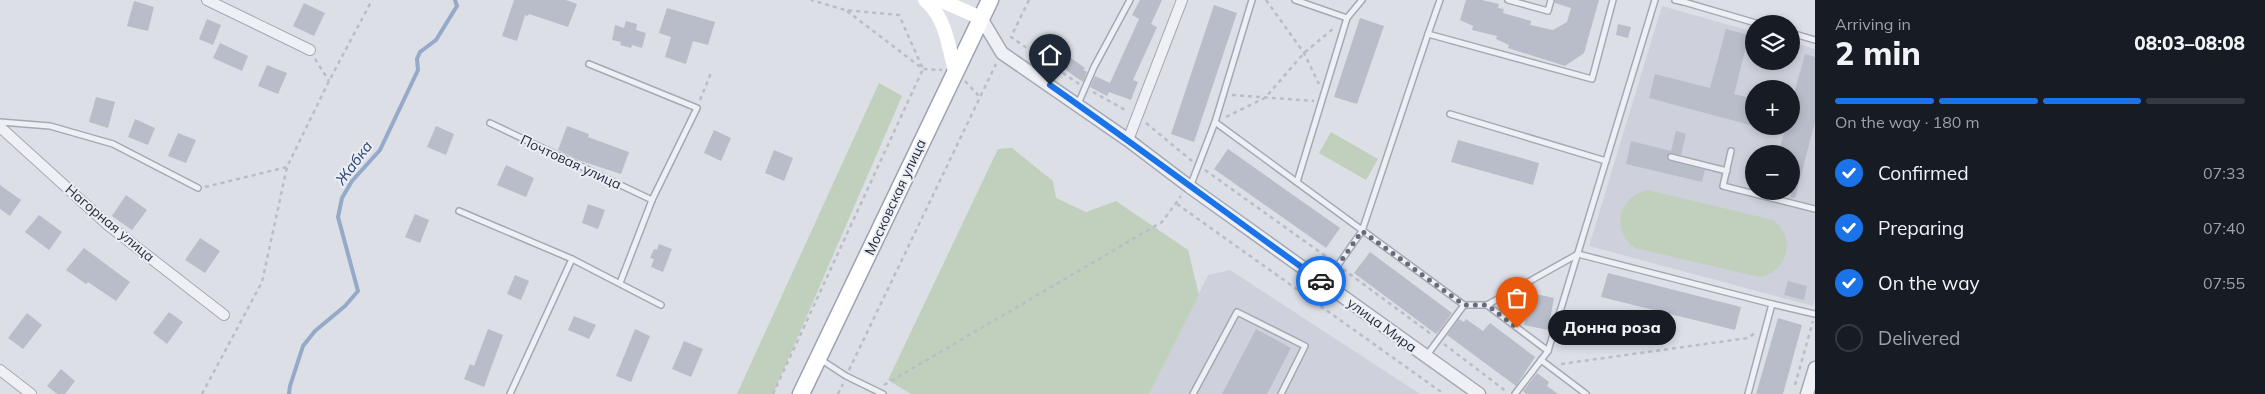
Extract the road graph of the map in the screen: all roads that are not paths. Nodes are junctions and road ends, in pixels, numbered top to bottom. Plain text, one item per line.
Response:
1 (208, 0) edge
2 (925, 0) edge
3 (940, 0) edge
4 (990, 0) edge
5 (1130, 0) edge
6 (1182, 0) edge
7 (1252, 0) edge
8 (1295, 0) edge
9 (1362, 0) edge
10 (1440, 0) edge
11 (1508, 0) edge
12 (1551, 0) edge
13 (1613, 0) edge
14 (1655, 0) edge
15 (1675, 0) edge
16 (1684, 1) edge
17 (980, 18) junction
18 (1347, 18) junction
19 (1745, 20) edge
20 (1428, 34) junction
21 (1800, 36) edge
22 (1815, 40) edge
23 (310, 50) road end
24 (589, 64) dead end
25 (955, 70) junction
26 (1078, 105) junction
27 (1450, 114) dead end
28 (0, 122) edge
29 (1215, 122) junction
30 (490, 123) dead end
31 (0, 127) edge
32 (1128, 140) junction
33 (1731, 151) dead end
34 (1671, 157) dead end
35 (1606, 161) junction
36 (1726, 171) junction
37 (1297, 182) junction
38 (1190, 187) junction
39 (198, 188) road end
40 (652, 200) junction
41 (1815, 209) edge
42 (459, 211) dead end
43 (1362, 231) junction
44 (1578, 254) junction
45 (572, 259) junction
46 (620, 283) junction
47 (1325, 284) junction
48 (1772, 304) junction
49 (661, 305) dead end
50 (1464, 305) junction
51 (1487, 305) junction
52 (1815, 314) edge
53 (224, 315) dead end
54 (1548, 351) junction
55 (1427, 357) junction
56 (818, 358) junction
57 (1541, 360) junction
58 (1815, 368) edge
59 (0, 370) edge
60 (31, 394) edge
61 (510, 394) edge
62 (801, 394) edge
63 (883, 394) edge
64 (1194, 394) edge
65 (1281, 394) edge
66 (1479, 394) edge
67 (1515, 394) edge
68 (1586, 394) edge
69 (1748, 394) edge
70 (1808, 394) edge

1 - 23 street
2 - 25 main road
3 - 17 main road
4 - 17 main road, Московская улица
5 - 26 lane
6 - 32 street
7 - 29 lane
8 - 18 lane
9 - 18 lane
10 - 20 lane
11 - 12 lane
13 - 20 lane
14 - 35 lane
15 - 16 lane
16 - 19 lane
17 - 25 main road, Московская улица
17 - 26 street, улица Мира
18 - 37 lane
20 - 43 lane
21 - 22 lane
24 - 40 lane
25 - 56 main road, Московская улица
26 - 32 street, улица Мира
27 - 35 lane
28 - 39 lane
29 - 37 lane
29 - 38 lane
30 - 40 lane, Почтовая улица
31 - 53 street, Нагорная улица
32 - 38 street, улица Мира
33 - 36 lane
34 - 36 lane
35 - 44 lane
36 - 41 lane
37 - 43 lane
38 - 47 street, улица Мира
40 - 46 lane
42 - 45 lane
43 - 47 lane
43 - 50 lane
44 - 48 lane
44 - 51 lane
44 - 54 lane
45 - 46 lane
45 - 61 lane
46 - 49 lane
47 - 55 street, улица Мира
48 - 52 lane
48 - 69 lane
50 - 51 lane
50 - 55 lane
51 - 54 lane
54 - 57 lane
55 - 66 street, улица Мира
56 - 62 main road, Московская улица
56 - 63 lane
57 - 67 lane
57 - 68 lane
58 - 70 street
59 - 60 street
64 - 65 lane

